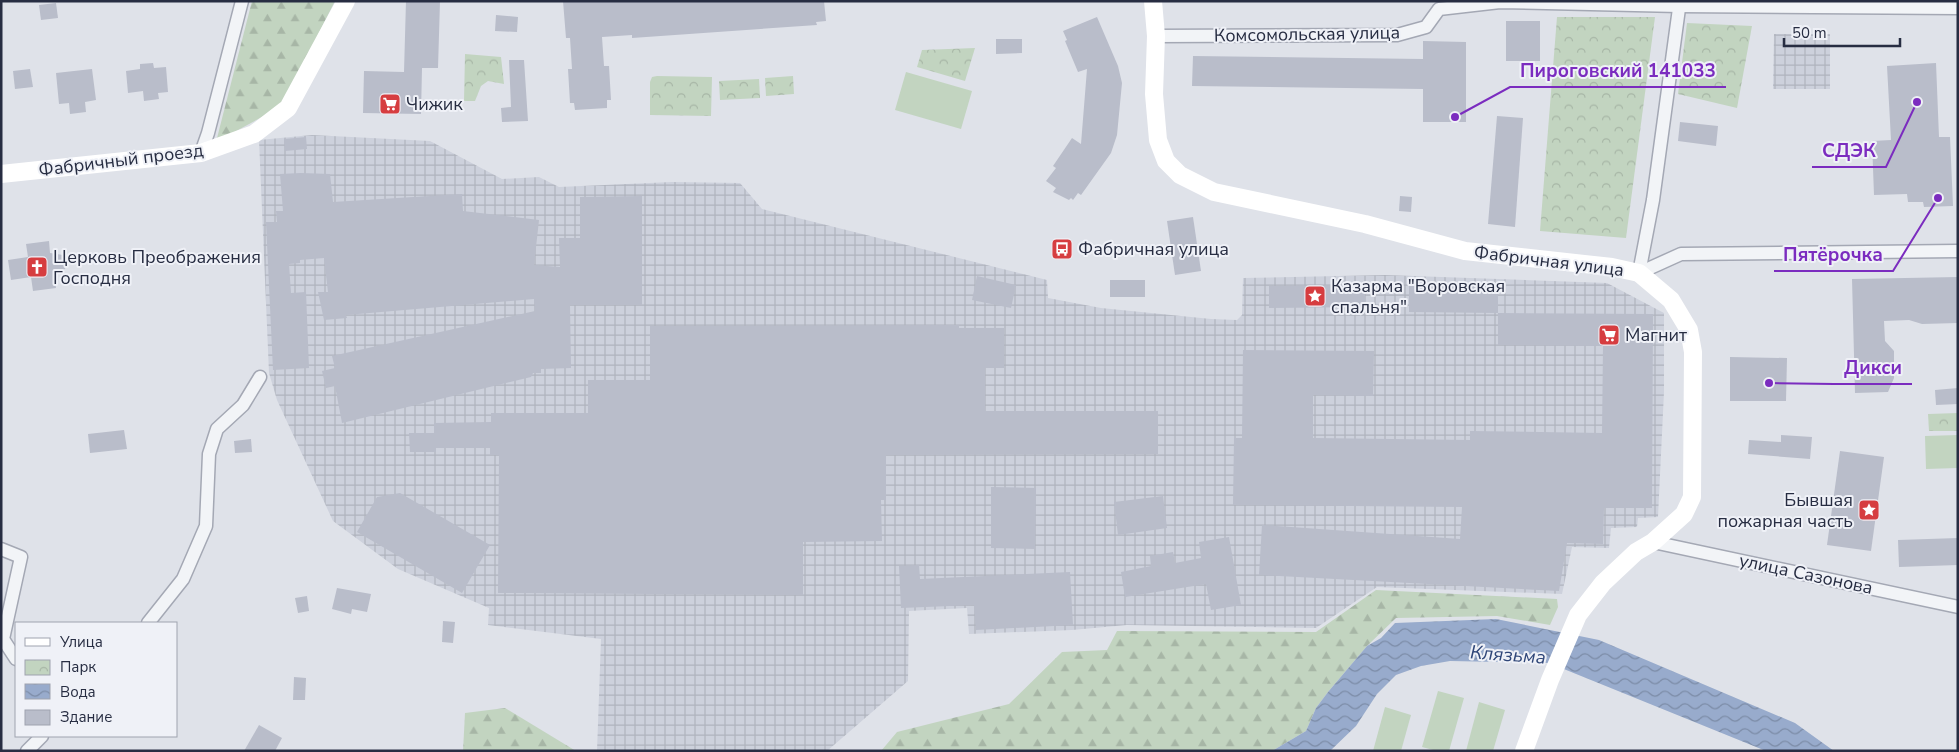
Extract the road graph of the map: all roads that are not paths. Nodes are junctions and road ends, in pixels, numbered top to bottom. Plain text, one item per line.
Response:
1 (242, 1) edge
2 (346, 1) edge
3 (1153, 1) edge
4 (1680, 4) edge
5 (1897, 4) edge
6 (1958, 8) edge
7 (1156, 36) junction
8 (201, 153) junction
9 (1, 174) edge
10 (1958, 251) edge
11 (1639, 273) junction
12 (260, 376) dead end
13 (1653, 542) junction
14 (1, 550) edge
15 (1958, 607) edge
16 (149, 622) edge
17 (15, 657) edge
18 (41, 737) edge
19 (27, 751) edge
20 (1524, 751) edge

1 - 8 street
2 - 8 street, Фабричный проезд
3 - 7 street
4 - 5 street, Комсомольская улица
4 - 7 street, Комсомольская улица
4 - 11 street
5 - 6 street, Комсомольская улица
7 - 11 street, Фабричная улица
8 - 9 street, Фабричный проезд
10 - 11 street
11 - 13 street, Фабричная улица
12 - 16 street
13 - 15 street, улица Сазонова
13 - 20 street, Фабричная улица
14 - 17 street
18 - 19 street

